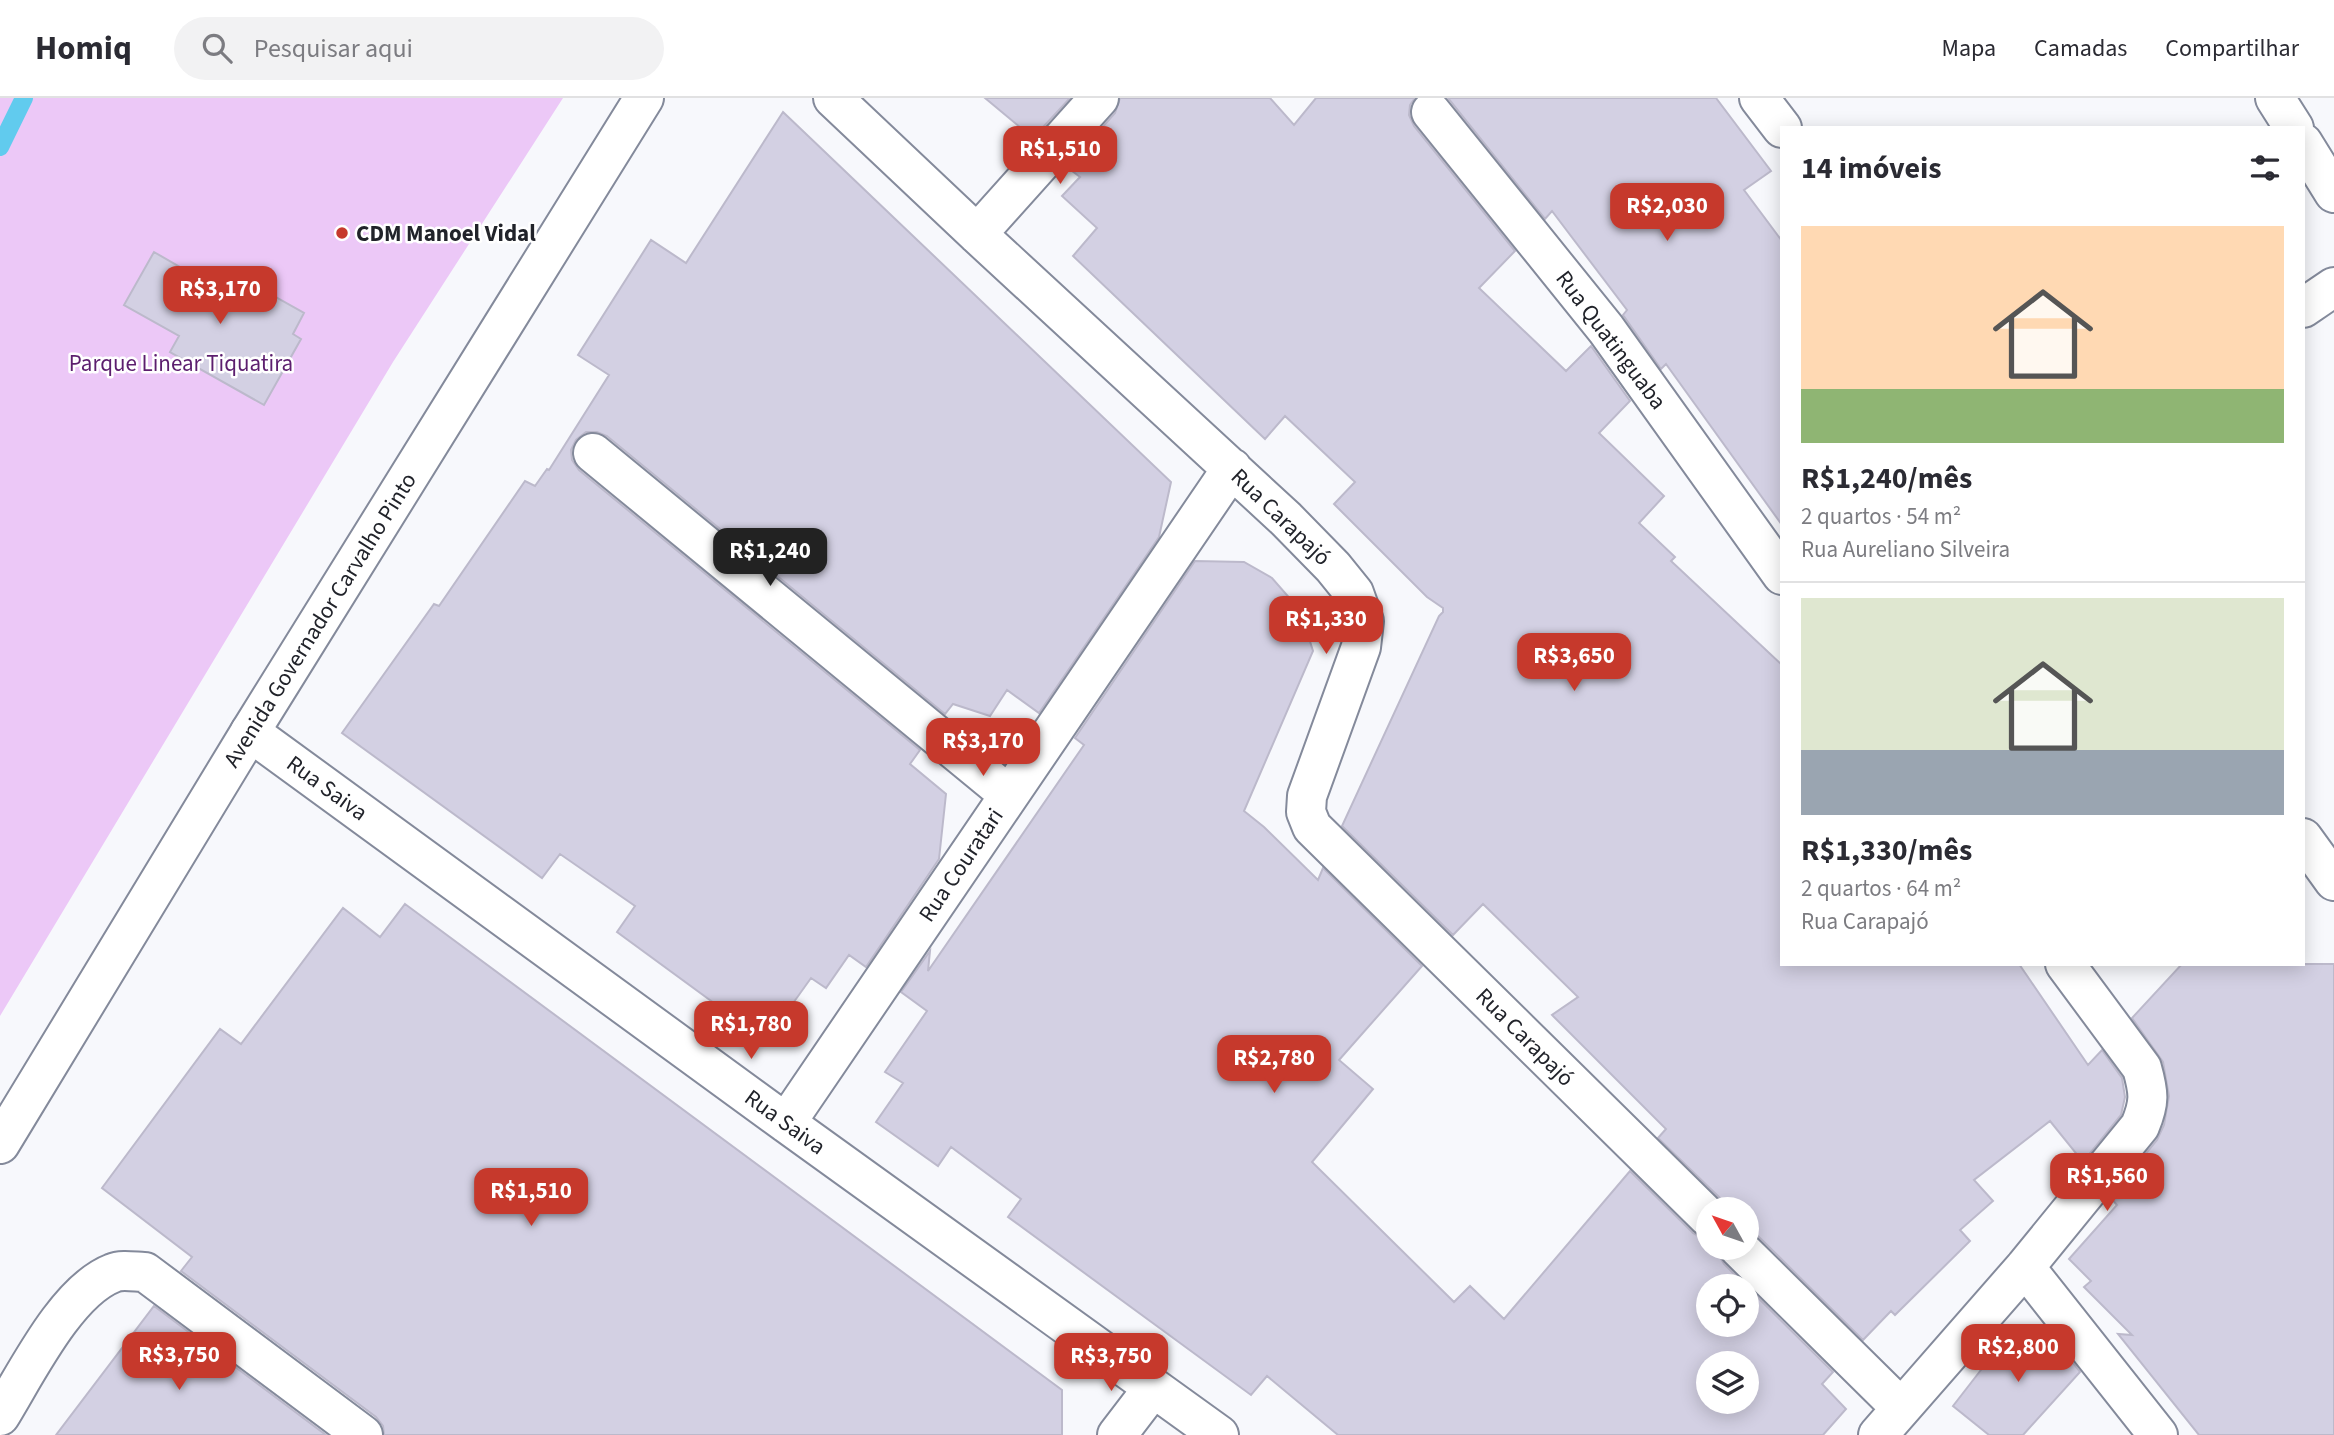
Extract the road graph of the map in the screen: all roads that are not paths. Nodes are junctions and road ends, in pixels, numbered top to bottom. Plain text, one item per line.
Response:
1 (644, 98) edge
2 (833, 98) edge
3 (1099, 98) edge
4 (1759, 98) edge
5 (2276, 98) edge
6 (1431, 112) dead end
7 (1780, 126) edge
8 (2293, 126) edge
9 (2305, 146) edge
10 (2334, 193) edge
11 (977, 234) junction
12 (2334, 288) edge
13 (2305, 307) edge
14 (593, 453) dead end
15 (1231, 468) junction
16 (1780, 572) edge
17 (250, 732) junction
18 (1008, 794) junction
19 (2305, 841) edge
20 (2334, 881) edge
21 (2066, 966) edge
22 (786, 1123) junction
23 (0, 1144) edge
24 (1696, 1205) edge
25 (1749, 1260) edge
26 (2025, 1267) junction
27 (1153, 1388) junction
28 (0, 1416) edge
29 (1890, 1422) edge
30 (363, 1435) edge
31 (1117, 1435) edge
32 (1219, 1435) edge
33 (2158, 1435) edge

1 - 17 street, Avenida Governador Carvalho Pinto
2 - 11 street, Rua Carapajó
3 - 11 street
4 - 7 street
5 - 8 street
6 - 16 street, Rua Quatinguaba
9 - 10 street
11 - 15 street, Rua Carapajó
12 - 13 street
14 - 18 street
15 - 18 street, Rua Couratari
15 - 24 street, Rua Carapajó
17 - 22 street, Rua Saiva
17 - 23 street, Avenida Governador Carvalho Pinto
18 - 22 street, Rua Couratari
19 - 20 street
21 - 26 street
22 - 27 street, Rua Saiva
25 - 29 street
26 - 29 street
26 - 33 street
27 - 31 street
27 - 32 street, Rua Saiva
28 - 30 street

